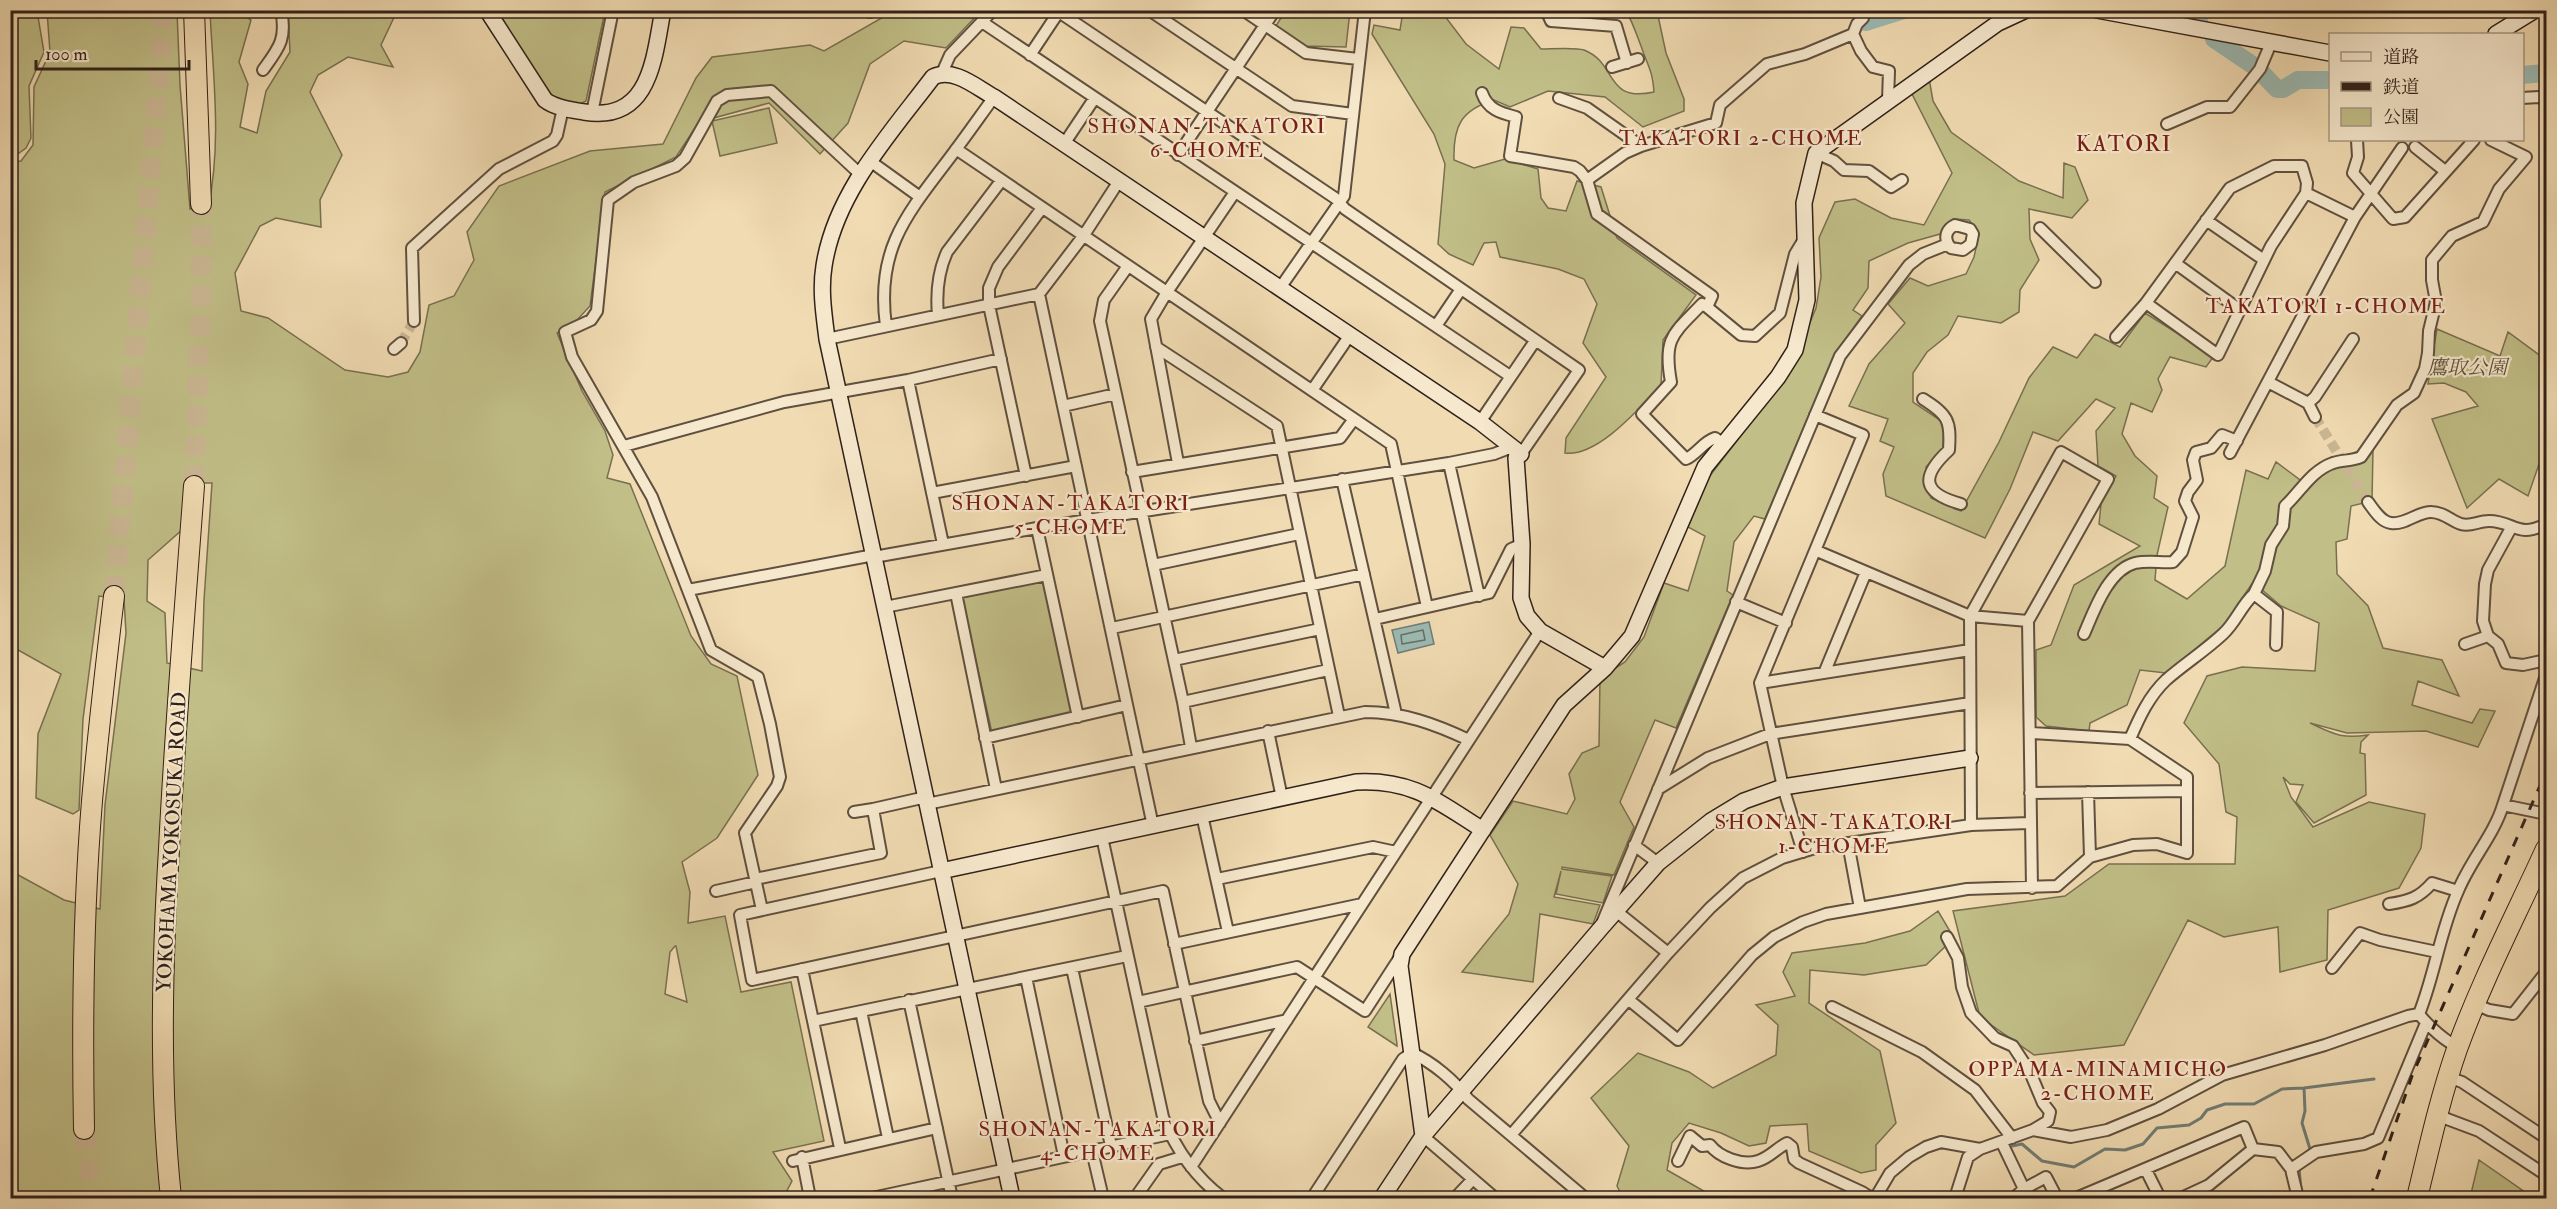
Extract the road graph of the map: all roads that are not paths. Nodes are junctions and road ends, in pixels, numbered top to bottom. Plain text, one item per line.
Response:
1 (194, 10) edge
2 (281, 10) edge
3 (487, 10) edge
4 (613, 10) edge
5 (663, 10) edge
6 (993, 10) edge
7 (1149, 10) edge
8 (1243, 10) edge
9 (1275, 10) edge
10 (1365, 10) edge
11 (1546, 10) edge
12 (1590, 10) edge
13 (2026, 10) edge
14 (2097, 10) edge
15 (2535, 10) edge
16 (1059, 11) edge
17 (1863, 18) dead end
18 (982, 22) junction
19 (1590, 23) junction
20 (1265, 25) junction
21 (2498, 33) edge
22 (1853, 34) junction
23 (2271, 43) junction
24 (2329, 54) edge
25 (1030, 55) junction
26 (1359, 59) junction
27 (1638, 59) dead end
28 (1627, 63) junction
29 (1612, 67) dead end
30 (1236, 69) junction
31 (263, 70) dead end
32 (942, 72) junction
33 (1482, 93) dead end
34 (994, 97) junction
35 (2524, 98) edge
36 (1094, 99) junction
37 (1559, 99) dead end
38 (1888, 100) junction
39 (2547, 100) edge
40 (563, 108) junction
41 (592, 113) junction
42 (1208, 114) junction
43 (1353, 114) junction
44 (2167, 124) dead end
45 (2357, 141) edge
46 (2473, 141) edge
47 (2493, 141) edge
48 (2417, 143) edge
49 (1064, 144) junction
50 (2400, 144) edge
51 (1641, 146) junction
52 (956, 149) junction
53 (1816, 153) junction
54 (1178, 155) junction
55 (870, 161) junction
56 (2445, 171) junction
57 (861, 174) junction
58 (1587, 180) junction
59 (1902, 180) dead end
60 (1001, 181) junction
61 (1119, 181) junction
62 (1235, 192) junction
63 (2306, 193) junction
64 (2371, 193) junction
65 (920, 196) junction
66 (1339, 203) junction
67 (201, 204) tunnel mouth
68 (1042, 208) junction
69 (2355, 217) junction
70 (2206, 219) junction
71 (2040, 228) dead end
72 (1084, 235) junction
73 (1204, 238) junction
74 (1804, 239) junction
75 (1312, 243) junction
76 (1948, 244) dead end
77 (2264, 261) junction
78 (2175, 263) junction
79 (1128, 266) junction
80 (2095, 282) dead end
81 (1280, 288) junction
82 (1461, 289) junction
83 (1167, 292) junction
84 (1039, 294) junction
85 (2146, 303) junction
86 (989, 305) junction
87 (1707, 307) junction
88 (2240, 310) junction
89 (938, 315) junction
90 (414, 321) tunnel mouth
91 (886, 326) junction
92 (1436, 326) junction
93 (1350, 335) junction
94 (2116, 337) dead end
95 (827, 339) junction
96 (2353, 339) dead end
97 (1534, 342) junction
98 (1156, 347) junction
99 (1001, 360) junction
100 (1510, 376) junction
101 (908, 380) junction
102 (2268, 382) junction
103 (1313, 389) junction
104 (839, 392) junction
105 (1116, 393) junction
106 (1923, 399) dead end
107 (2308, 403) junction
108 (1063, 406) junction
109 (1815, 414) junction
110 (2315, 417) tunnel mouth
111 (1354, 419) junction
112 (1480, 422) junction
113 (2237, 441) junction
114 (1724, 444) junction
115 (624, 446) junction
116 (1281, 447) junction
117 (1516, 451) junction
118 (2230, 453) dead end
119 (1178, 463) junction
120 (1449, 463) junction
121 (1076, 466) junction
122 (1396, 470) junction
123 (1132, 472) junction
124 (1026, 476) junction
125 (1342, 479) junction
126 (194, 486) tunnel mouth
127 (1289, 488) junction
128 (932, 493) junction
129 (2368, 502) tunnel mouth
130 (1961, 504) dead end
131 (1140, 512) junction
132 (1088, 520) junction
133 (2547, 524) edge
134 (1037, 528) junction
135 (2511, 528) junction
136 (1299, 534) junction
137 (944, 544) junction
138 (1522, 544) junction
139 (1817, 551) junction
140 (874, 556) junction
141 (1153, 565) junction
142 (1866, 572) junction
143 (1364, 574) junction
144 (1047, 575) junction
145 (1311, 586) junction
146 (688, 590) junction
147 (956, 593) junction
148 (2254, 594) junction
149 (114, 596) tunnel mouth
150 (1479, 596) junction
151 (1736, 602) junction
152 (885, 607) junction
153 (1427, 607) junction
154 (1970, 616) junction
155 (1163, 617) junction
156 (1375, 619) junction
157 (2028, 621) junction
158 (1786, 623) junction
159 (1112, 628) junction
160 (1320, 629) junction
161 (1540, 631) junction
162 (2085, 634) dead end
163 (2488, 636) junction
164 (2465, 644) dead end
165 (2276, 645) dead end
166 (1970, 650) junction
167 (1174, 660) junction
168 (2547, 660) edge
169 (1605, 668) junction
170 (1328, 670) junction
171 (1825, 671) junction
172 (2547, 675) edge
173 (1760, 683) junction
174 (1184, 702) junction
175 (1970, 703) junction
176 (1126, 705) junction
177 (1396, 714) junction
178 (1339, 716) junction
179 (1078, 717) junction
180 (1268, 731) junction
181 (2031, 733) junction
182 (1770, 734) junction
183 (985, 738) junction
184 (2130, 739) junction
185 (1469, 740) junction
186 (1191, 747) junction
187 (1140, 758) junction
188 (1970, 758) junction
189 (1784, 787) junction
190 (996, 789) junction
191 (1657, 789) junction
192 (2186, 791) junction
193 (2088, 792) junction
194 (2030, 793) junction
195 (1282, 798) junction
196 (1432, 798) junction
197 (926, 800) junction
198 (2503, 804) junction
199 (873, 808) junction
200 (854, 812) dead end
201 (2547, 814) edge
202 (1202, 816) junction
203 (2029, 823) junction
204 (1971, 825) junction
205 (1153, 826) junction
206 (1483, 830) junction
207 (1102, 837) junction
208 (1848, 843) junction
209 (1634, 844) junction
210 (2547, 849) edge
211 (1396, 852) junction
212 (1803, 852) junction
213 (2090, 857) junction
214 (1658, 863) junction
215 (941, 871) junction
216 (2540, 877) edge
217 (1217, 879) junction
218 (755, 881) junction
219 (2032, 888) junction
220 (716, 891) dead end
221 (2457, 891) junction
222 (1116, 901) junction
223 (1362, 903) junction
224 (2389, 904) dead end
225 (1860, 908) junction
226 (762, 910) junction
227 (1616, 911) junction
228 (1601, 928) junction
229 (1228, 932) junction
230 (956, 935) junction
231 (1947, 937) dead end
232 (1174, 944) junction
233 (2437, 952) junction
234 (1668, 953) junction
235 (1402, 954) junction
236 (1127, 956) junction
237 (1072, 968) junction
238 (2332, 968) dead end
239 (802, 969) junction
240 (2547, 972) edge
241 (1026, 977) junction
242 (1314, 978) junction
243 (966, 988) junction
244 (1184, 992) junction
245 (909, 1000) junction
246 (1629, 1000) junction
247 (1138, 1002) junction
248 (2479, 1006) junction
249 (1832, 1007) dead end
250 (861, 1011) junction
251 (2422, 1019) junction
252 (1287, 1020) junction
253 (813, 1021) junction
254 (1195, 1041) junction
255 (2462, 1049) junction
256 (1412, 1053) junction
257 (2452, 1079) junction
258 (1462, 1090) junction
259 (2442, 1116) junction
260 (1220, 1123) junction
261 (937, 1128) junction
262 (84, 1129) tunnel mouth
263 (2033, 1130) junction
264 (1170, 1134) junction
265 (1511, 1135) junction
266 (1423, 1136) junction
267 (888, 1138) junction
268 (2547, 1138) edge
269 (2007, 1140) junction
270 (1111, 1146) junction
271 (840, 1148) junction
272 (1980, 1149) junction
273 (2253, 1149) junction
274 (1092, 1151) junction
275 (1064, 1156) junction
276 (1182, 1157) junction
277 (1678, 1161) dead end
278 (1191, 1167) junction
279 (2291, 1169) junction
280 (1006, 1170) junction
281 (2146, 1170) junction
282 (2547, 1175) edge
283 (1473, 1179) junction
284 (949, 1183) junction
285 (2024, 1189) junction
286 (1208, 1194) edge
287 (899, 1196) edge
288 (171, 1198) edge
289 (810, 1198) edge
290 (872, 1198) edge
291 (952, 1198) edge
292 (1012, 1198) edge
293 (1103, 1198) edge
294 (1135, 1198) edge
295 (1223, 1198) edge
296 (1312, 1198) edge
297 (1382, 1198) edge
298 (1455, 1198) edge
299 (1495, 1198) edge
300 (1583, 1198) edge
301 (1870, 1198) edge
302 (1955, 1198) edge
303 (2014, 1198) edge
304 (2057, 1198) edge
305 (2076, 1198) edge
306 (2160, 1198) edge
307 (2181, 1198) edge
308 (2298, 1198) edge
309 (2417, 1198) edge
310 (2428, 1198) edge

1 - 67 highway
2 - 31 street
3 - 40 street
4 - 41 street
5 - 41 street
6 - 18 street
7 - 30 street
8 - 20 street
9 - 20 street
10 - 26 street
11 - 19 street
12 - 19 street
13 - 38 street
14 - 23 street
15 - 21 street
16 - 25 street
16 - 42 street
17 - 22 street
18 - 25 street
18 - 32 street
19 - 28 street
20 - 26 street
20 - 30 street
22 - 38 street
22 - 51 street
23 - 24 street
23 - 44 street
25 - 36 street
26 - 43 street
27 - 28 street
28 - 29 street
30 - 42 street
30 - 43 street
32 - 34 street
32 - 55 street
33 - 58 street
34 - 49 street
34 - 52 street
35 - 39 street
36 - 49 street
36 - 54 street
37 - 51 street
38 - 53 street
40 - 41 street
40 - 90 street
42 - 54 street
42 - 66 street
43 - 66 street
45 - 64 street
46 - 56 street
47 - 148 street
48 - 50 street
48 - 56 street
49 - 61 street
50 - 64 street
51 - 58 street
52 - 60 street
52 - 65 street
53 - 59 street
53 - 74 street
54 - 62 street
55 - 57 street
55 - 65 street
56 - 64 street
57 - 95 street
57 - 115 street
58 - 87 street
60 - 68 street
60 - 89 street
61 - 72 street
61 - 73 street
62 - 73 street
62 - 75 street
63 - 69 street
63 - 70 street
63 - 77 street
64 - 69 street
65 - 91 street
66 - 75 street
66 - 82 street
68 - 72 street
68 - 86 street
69 - 102 street
70 - 77 street
70 - 78 street
71 - 80 street
72 - 79 street
72 - 84 street
73 - 81 street
73 - 83 street
74 - 87 street
74 - 114 street
75 - 81 street
75 - 92 street
76 - 109 street
77 - 88 street
78 - 85 street
78 - 88 street
79 - 83 street
79 - 105 street
81 - 93 street
82 - 92 street
82 - 97 street
83 - 98 street
83 - 103 street
84 - 86 street
84 - 108 street
85 - 88 street
85 - 94 street
86 - 89 street
86 - 99 street
87 - 114 street
89 - 91 street
91 - 95 street
92 - 100 street
93 - 103 street
93 - 112 street
95 - 104 street
96 - 107 street
97 - 100 street
97 - 117 street
98 - 116 street
98 - 119 street
99 - 101 street
99 - 124 street
100 - 112 street
101 - 104 street
101 - 128 street
102 - 107 street
102 - 113 street
103 - 111 street
104 - 115 street
104 - 140 street
105 - 108 street
105 - 123 street
106 - 130 street
107 - 110 street
108 - 121 street
109 - 139 street
109 - 151 street
111 - 116 street
111 - 122 street
112 - 117 street
113 - 118 street
113 - 162 street
114 - 169 street
115 - 146 street
116 - 119 street
116 - 127 street
117 - 120 street
117 - 138 street
119 - 123 street
120 - 122 street
120 - 150 street
121 - 124 street
121 - 132 street
122 - 125 street
122 - 153 street
123 - 131 street
124 - 128 street
125 - 127 street
125 - 143 street
126 - 288 highway, YOKOHAMA YOKOSUKA ROAD
127 - 131 street
127 - 136 street
128 - 137 street
129 - 135 street
131 - 132 street
131 - 141 street
132 - 134 street
132 - 159 street
133 - 135 street
134 - 137 street
134 - 144 street
135 - 163 street
136 - 141 street
136 - 145 street
137 - 140 street
138 - 150 street
138 - 161 street
139 - 142 street
139 - 158 street
140 - 146 street
140 - 152 street
141 - 155 street
142 - 154 street
142 - 171 street
143 - 145 street
143 - 156 street
144 - 147 street
144 - 179 street
145 - 155 street
145 - 160 street
146 - 218 street
147 - 152 street
147 - 183 street
148 - 165 street
148 - 184 street
149 - 262 highway
150 - 153 street
151 - 158 street
151 - 191 street
152 - 197 street
153 - 156 street
154 - 157 street
154 - 157 street
154 - 166 street
155 - 159 street
155 - 167 street
156 - 177 street
157 - 181 street
158 - 173 street
159 - 176 street
160 - 167 street
160 - 170 street
161 - 169 street
161 - 185 street
163 - 164 street
163 - 168 street
166 - 171 street
166 - 175 street
167 - 174 street
169 - 206 street
170 - 174 street
170 - 178 street
171 - 173 street
172 - 198 street
173 - 182 street
174 - 186 street
175 - 182 street
175 - 188 street
176 - 179 street
176 - 187 street
177 - 178 street
177 - 185 street
178 - 180 street
179 - 183 street
180 - 186 street
180 - 195 street
181 - 184 street
181 - 194 street
182 - 189 street
182 - 191 street
183 - 190 street
184 - 192 street
185 - 196 street
186 - 187 street
187 - 190 street
187 - 205 street
188 - 189 street
188 - 204 street
189 - 212 street
189 - 214 street
190 - 197 street
191 - 209 street
192 - 193 street
192 - 213 street
193 - 194 street
193 - 213 street
194 - 203 street
195 - 196 street
195 - 202 street
196 - 206 street
196 - 211 street
197 - 199 street
197 - 215 street
198 - 201 street
198 - 221 street
199 - 200 street
199 - 218 street
202 - 205 street
202 - 217 street
203 - 204 street
203 - 219 street
204 - 208 street
205 - 207 street
206 - 235 street
207 - 215 street
207 - 222 street
208 - 212 street
208 - 225 street
209 - 214 street
209 - 228 street
210 - 216 highway
211 - 217 street
211 - 223 street
212 - 234 street
213 - 219 street
214 - 227 street
215 - 226 street
215 - 230 street
216 - 248 highway
217 - 229 street
218 - 220 street
218 - 226 street
219 - 225 street
221 - 224 street
221 - 233 street
222 - 230 street
222 - 232 street
222 - 236 street
223 - 229 street
223 - 242 street
225 - 246 street
226 - 239 street
227 - 228 street
227 - 234 street
228 - 258 street
229 - 232 street
230 - 239 street
230 - 243 street
231 - 263 street
232 - 244 street
233 - 238 street
233 - 251 street
234 - 246 street
235 - 242 street
235 - 256 street
236 - 237 street
236 - 247 street
237 - 241 street
237 - 270 street
239 - 253 street
240 - 248 street
241 - 243 street
241 - 275 street
242 - 244 street
242 - 252 street
243 - 245 street
243 - 280 street
244 - 247 street
244 - 254 street
245 - 250 street
245 - 261 street
246 - 265 street
247 - 264 street
248 - 255 highway
249 - 269 street
250 - 253 street
250 - 267 street
251 - 255 street
251 - 263 street
251 - 279 street
252 - 254 street
252 - 260 street
253 - 271 street
254 - 260 street
255 - 257 highway
256 - 258 street
256 - 266 street
256 - 296 street
257 - 259 highway
257 - 268 street
258 - 265 street
258 - 266 street
259 - 282 street
259 - 309 highway
259 - 310 highway
260 - 278 street
261 - 267 street
261 - 284 street
263 - 269 street
264 - 270 street
264 - 276 street
265 - 300 street
266 - 283 street
266 - 297 street
267 - 271 street
269 - 272 street
269 - 285 street
270 - 274 street
271 - 289 street
272 - 301 street
272 - 302 street
273 - 279 street
273 - 281 street
273 - 307 street
274 - 275 street
274 - 293 street
275 - 280 street
276 - 278 street
276 - 294 street
277 - 301 street
278 - 286 street
279 - 308 street
280 - 284 street
280 - 292 street
281 - 305 street
281 - 306 street
283 - 298 street
283 - 299 street
284 - 287 street
284 - 291 street
285 - 303 street
285 - 304 street
286 - 295 street
287 - 290 street

